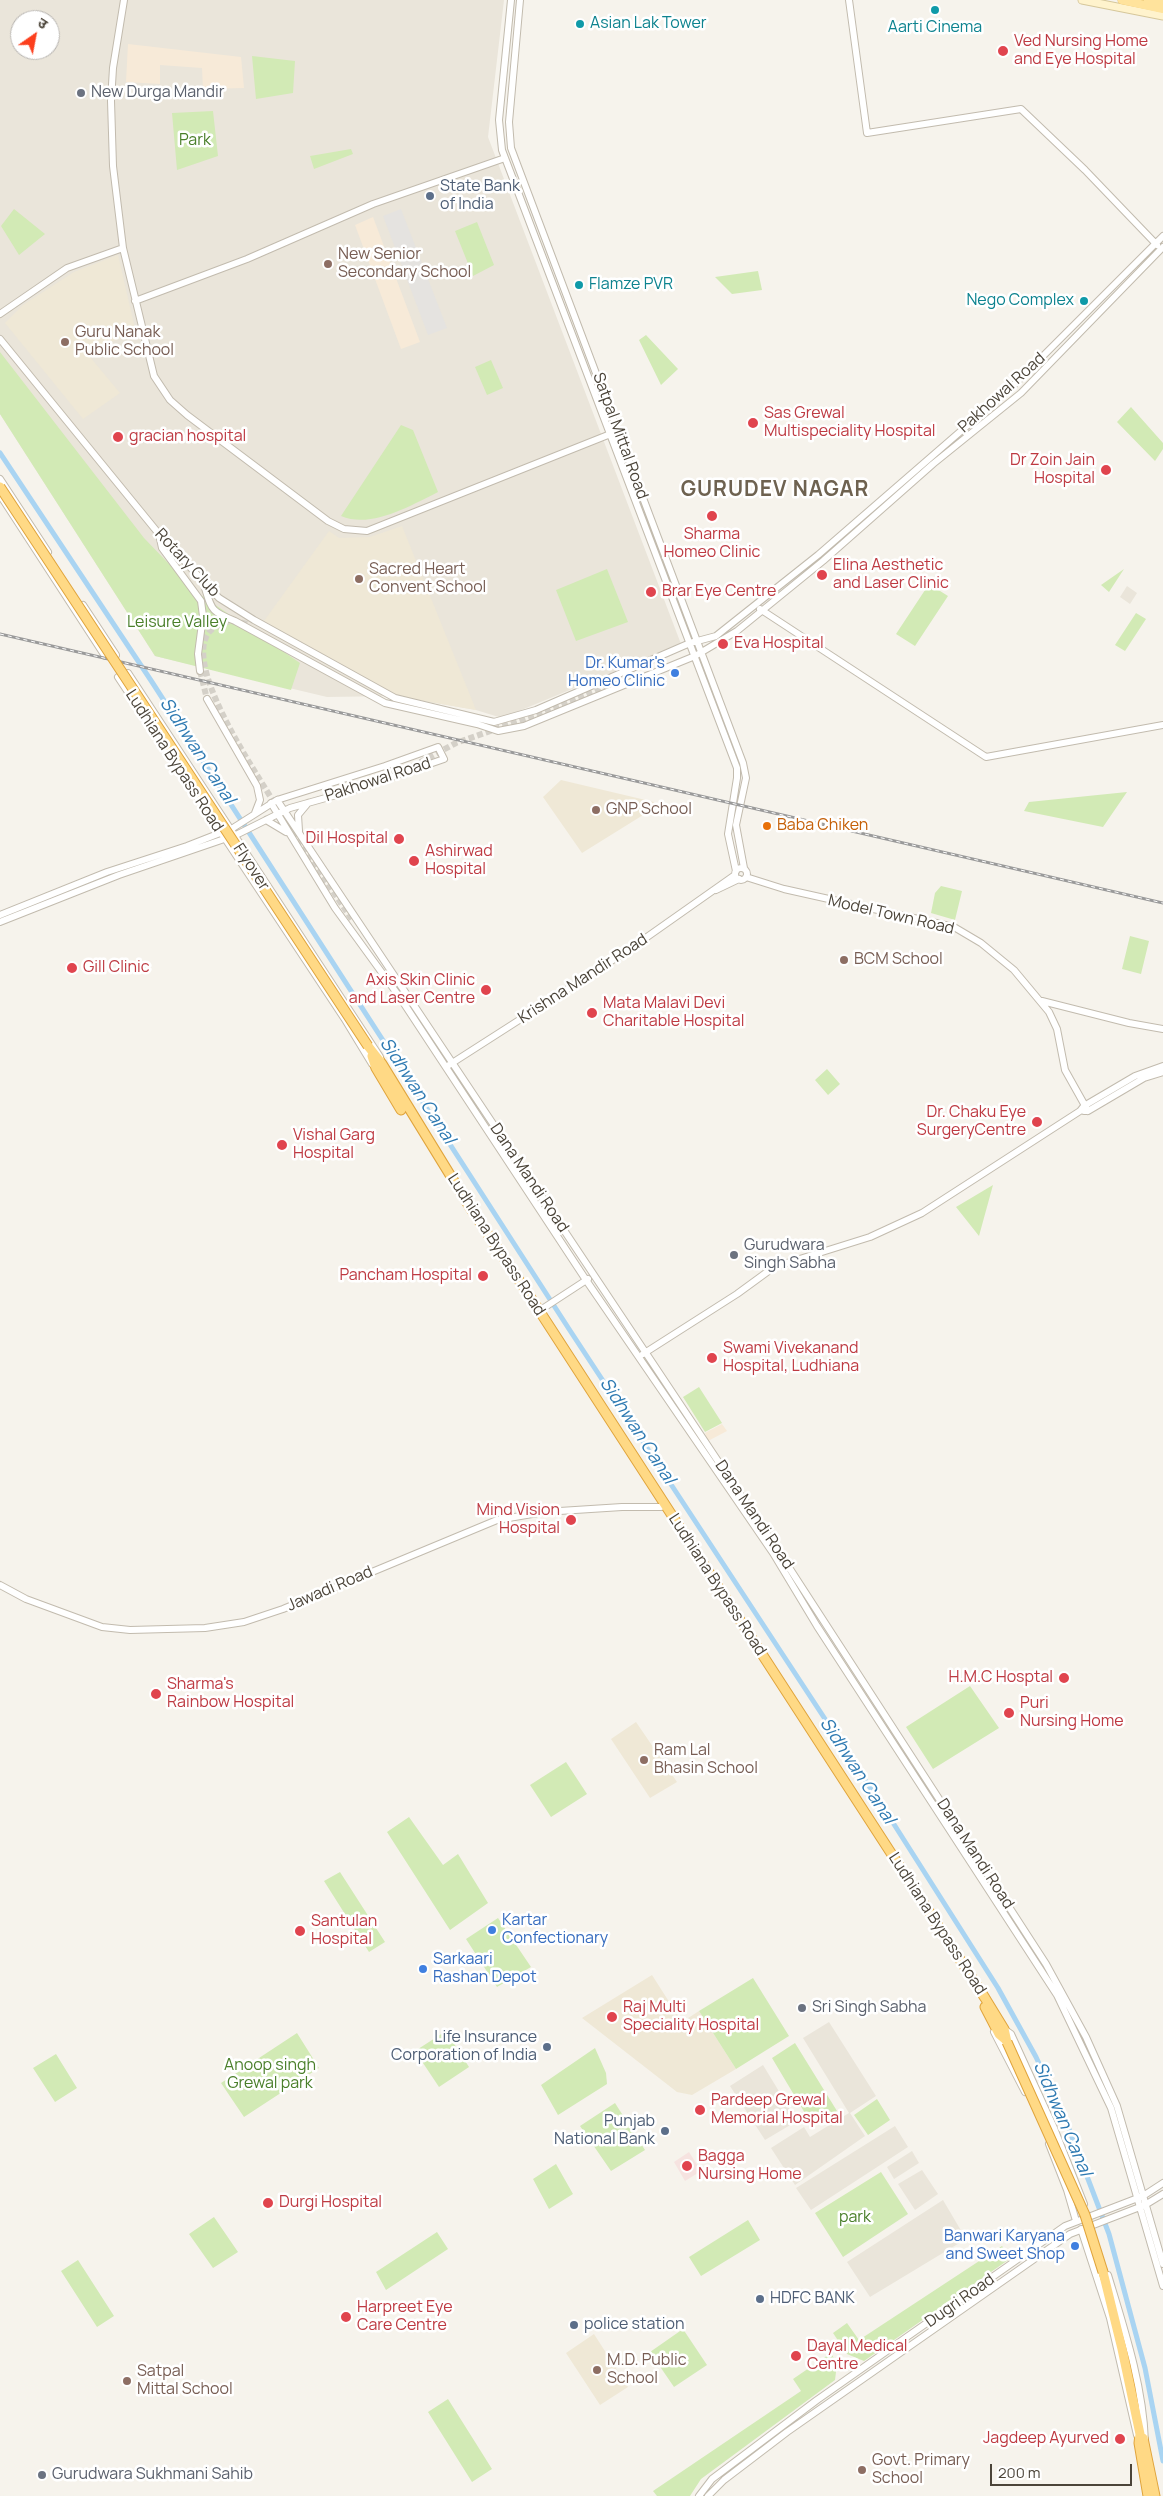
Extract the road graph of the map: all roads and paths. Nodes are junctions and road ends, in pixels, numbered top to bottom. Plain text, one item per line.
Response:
1 (124, 0) edge
2 (511, 0) edge
3 (520, 0) edge
4 (849, 0) edge
5 (1082, 0) edge
6 (1122, 0) edge
7 (1148, 0) edge
8 (1161, 7) edge
9 (1163, 16) edge
10 (505, 158) junction
11 (1161, 243) edge
12 (123, 248) junction
13 (135, 300) junction
14 (0, 314) edge
15 (0, 339) edge
16 (618, 431) junction
17 (609, 434) junction
18 (0, 479) edge
19 (0, 487) edge
20 (0, 495) edge
21 (159, 534) junction
22 (203, 581) junction
23 (754, 606) junction
24 (762, 611) junction
25 (247, 624) tunnel mouth
26 (698, 640) junction
27 (690, 643) junction
28 (698, 655) junction
29 (200, 671) tunnel mouth
30 (395, 698) junction
31 (208, 699) tunnel mouth
32 (479, 720) junction
33 (494, 722) joint
34 (1163, 725) edge
35 (274, 802) junction
36 (309, 802) junction
37 (301, 803) dead end
38 (280, 811) junction
39 (253, 815) junction
40 (266, 820) junction
41 (232, 829) junction
42 (221, 833) junction
43 (289, 835) junction
44 (235, 836) junction
45 (300, 837) junction
46 (225, 839) junction
47 (739, 876) junction
48 (0, 915) edge
49 (0, 922) edge
50 (353, 922) tunnel mouth
51 (361, 930) junction
52 (358, 940) junction
53 (1042, 1001) junction
54 (1163, 1029) edge
55 (449, 1065) junction
56 (379, 1066) junction
57 (1163, 1066) edge
58 (1163, 1072) edge
59 (1084, 1109) junction
60 (593, 1275) junction
61 (586, 1280) junction
62 (542, 1309) junction
63 (641, 1354) junction
64 (661, 1507) junction
65 (0, 1585) edge
66 (992, 2022) junction
67 (1004, 2029) junction
68 (1007, 2041) junction
69 (1163, 2183) edge
70 (1163, 2194) edge
71 (1140, 2198) junction
72 (1143, 2206) junction
73 (1089, 2216) junction
74 (1076, 2221) junction
75 (1092, 2224) junction
76 (1081, 2229) junction
77 (1163, 2264) edge
78 (1163, 2286) edge
79 (1141, 2438) junction
80 (699, 2496) edge
81 (708, 2496) edge
82 (1148, 2496) edge
83 (1155, 2496) edge

1 - 12 street
2 - 10 street, Satpal Mittal Road
3 - 16 street, Satpal Mittal Road
4 - 11 street
5 - 9 main road
6 - 8 main road
7 - 8 main road
10 - 13 street
10 - 17 street, Satpal Mittal Road
11 - 23 street, Pakhowal Road
11 - 24 street, Pakhowal Road
12 - 13 street
12 - 14 street
13 - 17 street
15 - 21 street, Rotary Club
16 - 17 street
16 - 26 street, Satpal Mittal Road
17 - 27 street, Satpal Mittal Road
18 - 20 street
19 - 56 highway, Flyover, bridge
21 - 22 street, Rotary Club
21 - 29 street
22 - 30 street, Rotary Club
22 - 32 street
23 - 24 street
23 - 26 street, Pakhowal Road
24 - 28 street, Pakhowal Road
24 - 34 street
25 - 30 street
26 - 27 street, Pakhowal Road
26 - 28 street, Satpal Mittal Road
27 - 28 street, Satpal Mittal Road
27 - 33 street, Pakhowal Road
28 - 32 street, Pakhowal Road
28 - 47 street
28 - 47 street, Satpal Mittal Road
30 - 32 street, Rotary Club
31 - 39 street
32 - 33 street, Rotary Club
35 - 36 street, Pakhowal Road
35 - 38 street, Dana Mandi Road
35 - 39 street, Pakhowal Road
36 - 38 street, Pakhowal Road
36 - 45 street
37 - 38 street
38 - 40 street, Pakhowal Road
38 - 43 street
38 - 45 street, Dana Mandi Road
39 - 41 street, Pakhowal Road
40 - 43 street
40 - 44 street, Pakhowal Road
41 - 42 street, Pakhowal Road
41 - 42 street, Ludhiana Bypass Road
41 - 44 street, Ludhiana Bypass Road
42 - 46 street, Ludhiana Bypass Road
42 - 48 street, Pakhowal Road
43 - 52 street
44 - 46 street, Pakhowal Road
44 - 56 street, Ludhiana Bypass Road
45 - 51 street, Dana Mandi Road
46 - 49 street, Pakhowal Road
46 - 56 street, Ludhiana Bypass Road
47 - 53 street, Model Town Road
47 - 55 street, Krishna Mandir Road
50 - 51 street
51 - 52 street
51 - 55 street, Dana Mandi Road
52 - 55 street
53 - 54 street
53 - 59 street, Model Town Road
55 - 60 street, Dana Mandi Road
55 - 61 street
56 - 62 highway, Ludhiana Bypass Road
56 - 64 highway, Ludhiana Bypass Road
57 - 59 street
58 - 59 street
59 - 63 street
60 - 61 street
60 - 63 street, Dana Mandi Road
61 - 62 street
61 - 63 street
62 - 67 highway, Ludhiana Bypass Road
63 - 71 street, Dana Mandi Road
64 - 65 street, Jawadi Road
64 - 66 highway, Ludhiana Bypass Road
66 - 68 highway, Ludhiana Bypass Road
66 - 74 street
67 - 68 highway
67 - 73 street
68 - 79 highway, bridge
69 - 71 street, Dugri Road
70 - 72 street, Dugri Road
71 - 72 street, Dana Mandi Road
71 - 73 street, Dugri Road
72 - 75 street, Dugri Road
72 - 77 street, Dana Mandi Road
72 - 78 street
73 - 74 street, Dugri Road
73 - 75 street
74 - 80 street, Dugri Road
75 - 76 street, Dugri Road
75 - 79 street
76 - 79 street
76 - 81 street, Dugri Road
79 - 82 highway
79 - 83 highway

